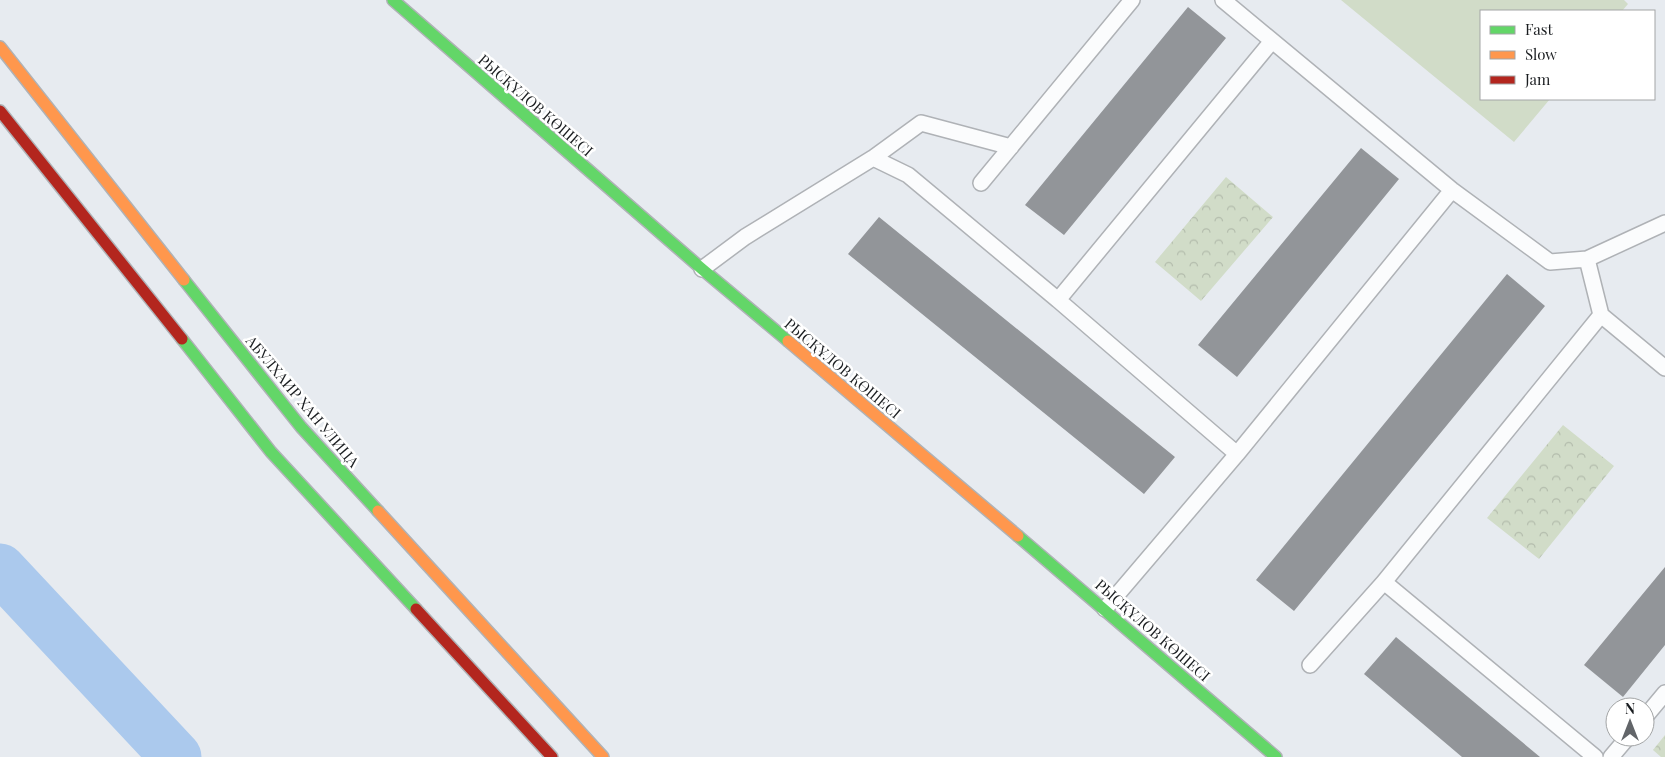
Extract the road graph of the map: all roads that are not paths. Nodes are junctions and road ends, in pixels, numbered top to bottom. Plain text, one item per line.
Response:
1 (393, 0) edge
2 (1132, 0) edge
3 (1223, 0) edge
4 (1272, 41) junction
5 (0, 48) edge
6 (0, 111) edge
7 (1011, 147) junction
8 (873, 158) junction
9 (981, 183) dead end
10 (1452, 190) junction
11 (1665, 223) edge
12 (1587, 259) junction
13 (702, 269) junction
14 (1058, 300) junction
15 (1601, 315) junction
16 (1665, 368) edge
17 (1236, 454) junction
18 (1384, 582) junction
19 (1105, 609) junction
20 (1310, 666) dead end
21 (1665, 693) edge
22 (1655, 705) edge
23 (1620, 747) edge
24 (552, 757) edge
25 (603, 757) edge
26 (1276, 757) edge
27 (1595, 757) edge
28 (1611, 757) edge

1 - 13 street, РЫСҚҰЛОВ КӨШЕСІ
2 - 7 lane
3 - 4 lane
4 - 10 lane
4 - 14 lane
5 - 25 street, АБУЛХАИР ХАН УЛИЦА
6 - 24 street
7 - 8 lane
7 - 9 lane
8 - 13 lane
8 - 14 lane
10 - 12 lane
10 - 17 lane
11 - 12 lane
12 - 15 lane
13 - 19 street, РЫСҚҰЛОВ КӨШЕСІ
14 - 17 lane
15 - 16 lane
15 - 18 lane
17 - 19 lane
18 - 20 lane
18 - 27 lane
19 - 26 street, РЫСҚҰЛОВ КӨШЕСІ
21 - 22 lane
23 - 28 lane

